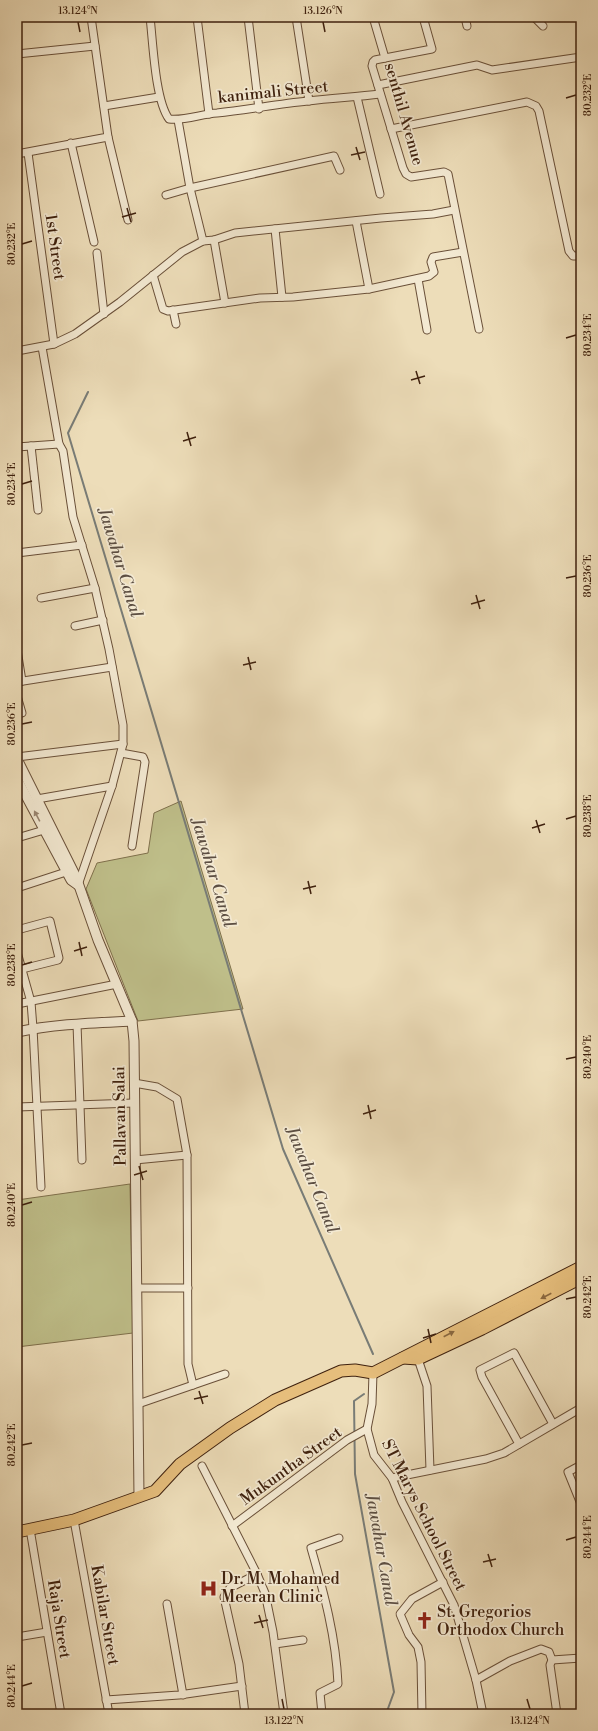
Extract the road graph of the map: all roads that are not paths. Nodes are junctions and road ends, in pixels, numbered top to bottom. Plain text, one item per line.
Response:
1 (91, 17) edge
2 (150, 17) edge
3 (197, 17) edge
4 (248, 17) edge
5 (296, 17) edge
6 (374, 17) edge
7 (423, 17) edge
8 (465, 17) edge
9 (534, 17) edge
10 (467, 26) dead end
11 (544, 26) dead end
12 (95, 46) junction
13 (17, 54) edge
14 (386, 58) junction
15 (581, 58) edge
16 (378, 85) junction
17 (380, 94) junction
18 (159, 97) junction
19 (357, 97) junction
20 (309, 101) junction
21 (104, 106) junction
22 (258, 108) junction
23 (209, 114) junction
24 (178, 120) junction
25 (391, 129) junction
26 (108, 138) junction
27 (71, 143) junction
28 (28, 153) junction
29 (17, 154) edge
30 (340, 170) dead end
31 (190, 188) junction
32 (380, 194) dead end
33 (166, 196) dead end
34 (454, 210) junction
35 (128, 220) dead end
36 (356, 221) junction
37 (275, 229) junction
38 (214, 240) junction
39 (203, 241) junction
40 (94, 242) dead end
41 (463, 252) junction
42 (97, 253) dead end
43 (581, 256) edge
44 (153, 275) junction
45 (418, 278) junction
46 (369, 289) junction
47 (282, 297) junction
48 (225, 303) junction
49 (173, 310) junction
50 (104, 314) junction
51 (176, 324) dead end
52 (480, 329) dead end
53 (427, 330) dead end
54 (54, 344) junction
55 (42, 348) junction
56 (17, 350) edge
57 (59, 444) junction
58 (31, 446) junction
59 (17, 447) edge
60 (38, 510) dead end
61 (82, 545) junction
62 (17, 554) edge
63 (95, 588) junction
64 (41, 598) dead end
65 (103, 620) junction
66 (75, 626) dead end
67 (17, 650) edge
68 (112, 667) junction
69 (19, 682) edge
70 (17, 696) edge
71 (22, 713) dead end
72 (123, 744) junction
73 (121, 753) junction
74 (17, 758) edge
75 (17, 779) edge
76 (112, 786) junction
77 (20, 791) edge
78 (37, 799) junction
79 (44, 830) junction
80 (17, 838) edge
81 (132, 846) dead end
82 (66, 872) junction
83 (78, 885) junction
84 (17, 888) edge
85 (17, 930) edge
86 (17, 952) edge
87 (21, 972) edge
88 (116, 984) junction
89 (31, 1002) junction
90 (17, 1004) edge
91 (132, 1021) junction
92 (77, 1024) junction
93 (34, 1028) junction
94 (17, 1032) edge
95 (134, 1083) junction
96 (134, 1103) junction
97 (79, 1104) junction
98 (37, 1106) junction
99 (17, 1107) edge
100 (187, 1155) junction
101 (82, 1160) dead end
102 (135, 1160) junction
103 (41, 1187) dead end
104 (581, 1267) edge
105 (581, 1278) edge
106 (136, 1288) junction
107 (188, 1288) junction
108 (417, 1355) junction
109 (373, 1373) junction
110 (225, 1374) dead end
111 (193, 1385) junction
112 (138, 1404) junction
113 (581, 1408) edge
114 (552, 1424) junction
115 (367, 1429) junction
116 (519, 1444) junction
117 (581, 1465) edge
118 (202, 1466) dead end
119 (430, 1470) junction
120 (392, 1478) junction
121 (139, 1497) junction
122 (581, 1504) edge
123 (74, 1520) junction
124 (232, 1526) junction
125 (30, 1529) junction
126 (17, 1532) edge
127 (339, 1538) dead end
128 (257, 1574) junction
129 (443, 1582) junction
130 (167, 1604) dead end
131 (47, 1632) junction
132 (17, 1637) edge
133 (303, 1640) dead end
134 (275, 1644) junction
135 (581, 1658) edge
136 (552, 1660) junction
137 (476, 1680) junction
138 (242, 1686) junction
139 (183, 1695) junction
140 (106, 1700) junction
141 (61, 1714) edge
142 (109, 1714) edge
143 (245, 1714) edge
144 (284, 1714) edge
145 (322, 1714) edge
146 (422, 1714) edge
147 (483, 1714) edge
148 (557, 1714) edge

1 - 12 street
2 - 18 street
3 - 23 street
4 - 22 street
5 - 20 street
6 - 14 street, senthil Avenue
7 - 14 street
8 - 10 street
9 - 11 street
12 - 13 street
12 - 21 street
14 - 16 street, senthil Avenue
15 - 16 street
16 - 17 street, senthil Avenue
17 - 19 street, kanimali Street
17 - 25 street, senthil Avenue
18 - 21 street
18 - 24 street, kanimali Street
19 - 20 street, kanimali Street
19 - 32 street
20 - 22 street, kanimali Street
21 - 26 street
22 - 23 street, kanimali Street
23 - 24 street, kanimali Street
24 - 31 street
25 - 34 street, senthil Avenue
25 - 43 street
26 - 27 street
26 - 35 street
27 - 28 street
27 - 40 street
28 - 29 street
28 - 54 street, 1st Street
30 - 31 street
31 - 33 street
31 - 39 street
34 - 36 street
34 - 41 street, senthil Avenue
36 - 37 street
36 - 46 street
37 - 38 street
37 - 47 street
38 - 39 street
38 - 48 street
39 - 44 street
41 - 45 street
41 - 52 street, senthil Avenue
42 - 50 street
44 - 49 street
44 - 50 street
45 - 46 street
45 - 53 street
46 - 47 street
47 - 48 street
48 - 49 street
49 - 51 street
50 - 54 street
54 - 55 street
55 - 56 street
55 - 57 street
57 - 58 street
57 - 61 street
58 - 59 street
58 - 60 street
61 - 62 street
61 - 63 street
63 - 64 street
63 - 65 street
65 - 66 street
65 - 68 street
67 - 69 street
68 - 69 street
68 - 72 street
70 - 71 street
72 - 73 street
72 - 74 street
73 - 76 street
73 - 81 street
74 - 78 street, Pallavan Salai
75 - 77 street
76 - 78 street
76 - 83 street
79 -> 77 street
78 - 83 street, Pallavan Salai
79 - 80 street
79 - 82 street
82 - 83 street
82 - 84 street
83 - 88 street, Pallavan Salai
85 - 87 street
86 - 87 street
87 - 89 street
88 - 89 street
88 - 91 street, Pallavan Salai
89 - 90 street
89 - 93 street
91 - 92 street
91 - 95 street, Pallavan Salai
92 - 93 street
92 - 97 street
93 - 94 street
93 - 98 street
95 - 96 street, Pallavan Salai
95 - 100 street
96 - 97 street
96 - 102 street, Pallavan Salai
97 - 98 street
97 - 101 street
98 - 99 street
98 - 103 street
100 - 102 street
100 - 107 street
102 - 106 street, Pallavan Salai
108 -> 104 main road
105 -> 108 main road
106 - 107 street
106 - 112 street, Pallavan Salai
107 - 111 street
108 - 109 main road
108 - 119 street
109 - 115 street, ST Marys School Street
109 - 121 main road
110 - 111 street
111 - 112 street
112 - 121 street, Pallavan Salai
113 - 114 street
114 - 116 street
114 - 116 street
115 - 120 street, ST Marys School Street
115 - 124 street, Mukuntha Street
116 - 119 street
117 - 122 street
118 - 124 street
119 - 120 street
120 - 129 street, ST Marys School Street
121 - 123 main road
123 - 125 main road
123 - 140 street, Kabilar Street
124 - 128 street
125 - 126 main road
125 - 131 street, Raja Street
127 - 145 street
128 - 134 street
128 - 138 street
129 - 137 street, ST Marys School Street
129 - 146 street
130 - 139 street
131 - 132 street
131 - 141 street, Raja Street
133 - 134 street
134 - 144 street
135 - 136 street
136 - 137 street
136 - 148 street
137 - 147 street, ST Marys School Street
138 - 139 street
138 - 143 street
139 - 140 street
140 - 142 street, Kabilar Street

